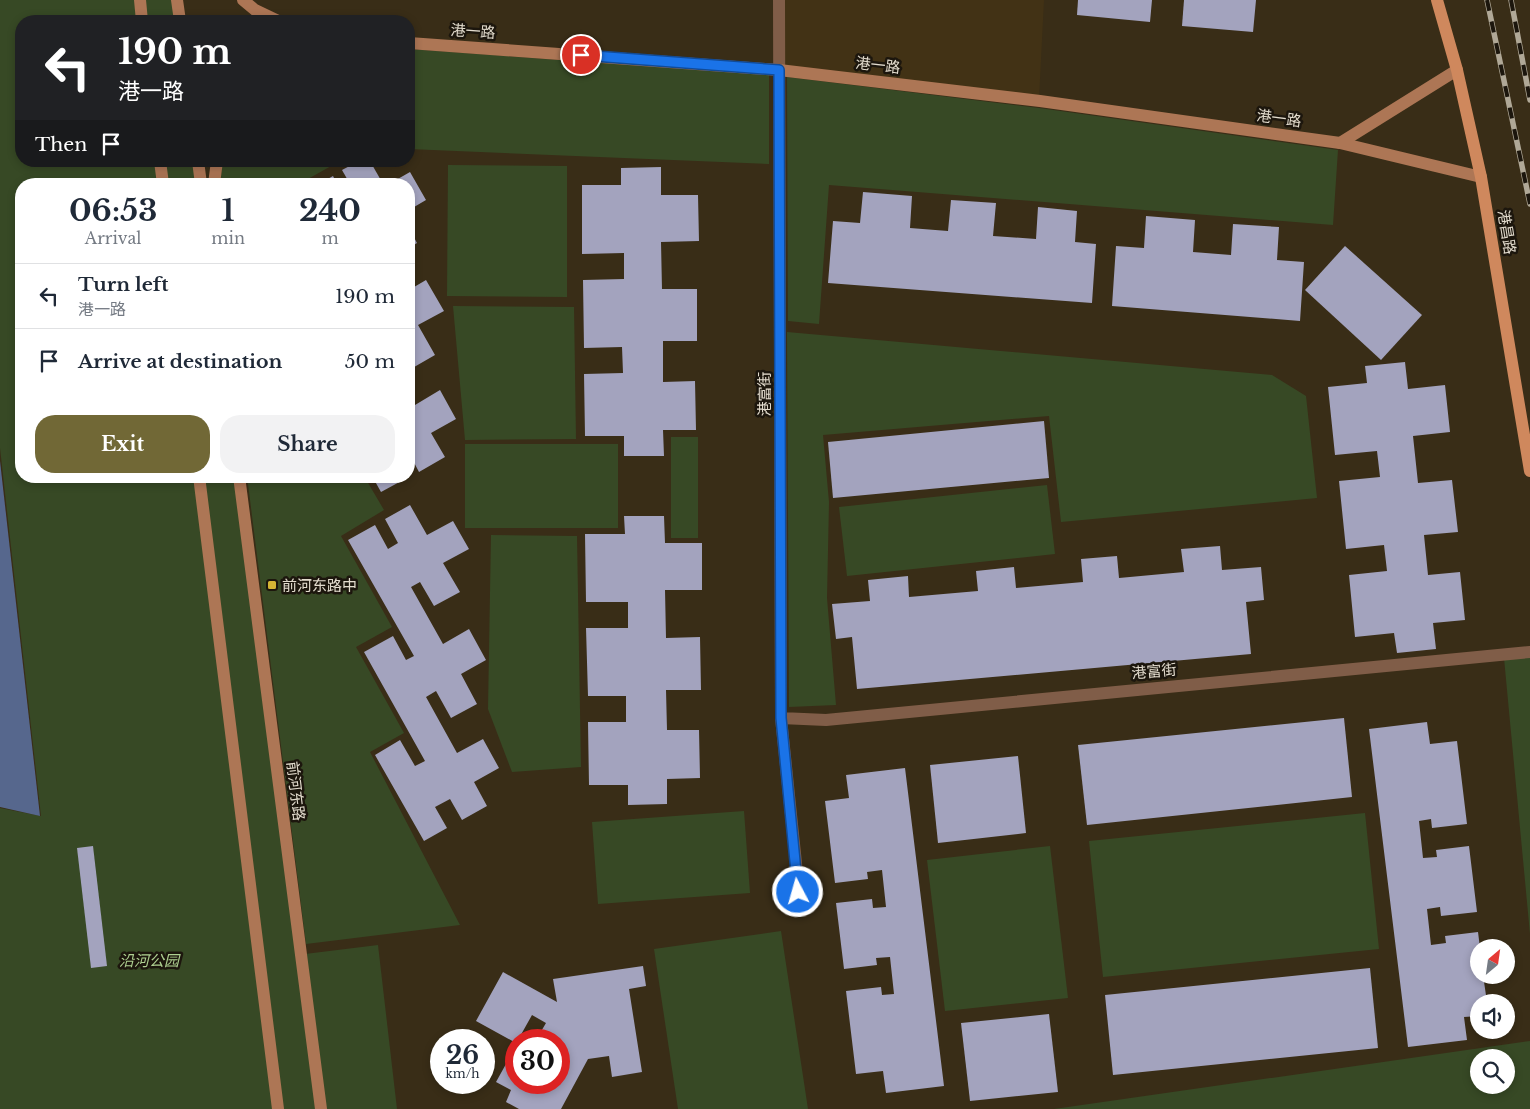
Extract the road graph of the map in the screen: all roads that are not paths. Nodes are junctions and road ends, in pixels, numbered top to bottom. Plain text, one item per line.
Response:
1 (140, 0) edge
2 (177, 0) edge
3 (243, 0) edge
4 (779, 0) edge
5 (1437, 0) edge
6 (141, 15) edge
7 (179, 15) edge
8 (266, 15) edge
9 (415, 43) edge
10 (779, 70) junction
11 (1457, 70) junction
12 (1340, 143) junction
13 (1481, 177) junction
14 (1530, 471) edge
15 (200, 483) edge
16 (240, 483) edge
17 (1530, 652) edge
18 (781, 718) junction
19 (798, 892) dead end
20 (278, 1109) edge
21 (321, 1109) edge

1 - 6 main road
2 - 7 main road
3 - 8 main road
4 - 10 street, 港富街
5 - 11 main road, 港昌路
9 - 10 main road, 港一路
10 - 12 main road, 港一路
10 - 18 street, 港富街
11 - 12 main road
11 - 13 main road, 港昌路
12 - 13 main road, 港一路
13 - 14 main road, 港昌路
15 - 20 main road
16 - 21 main road, 前河东路
17 - 18 street, 港富街
18 - 19 street, 港富街

